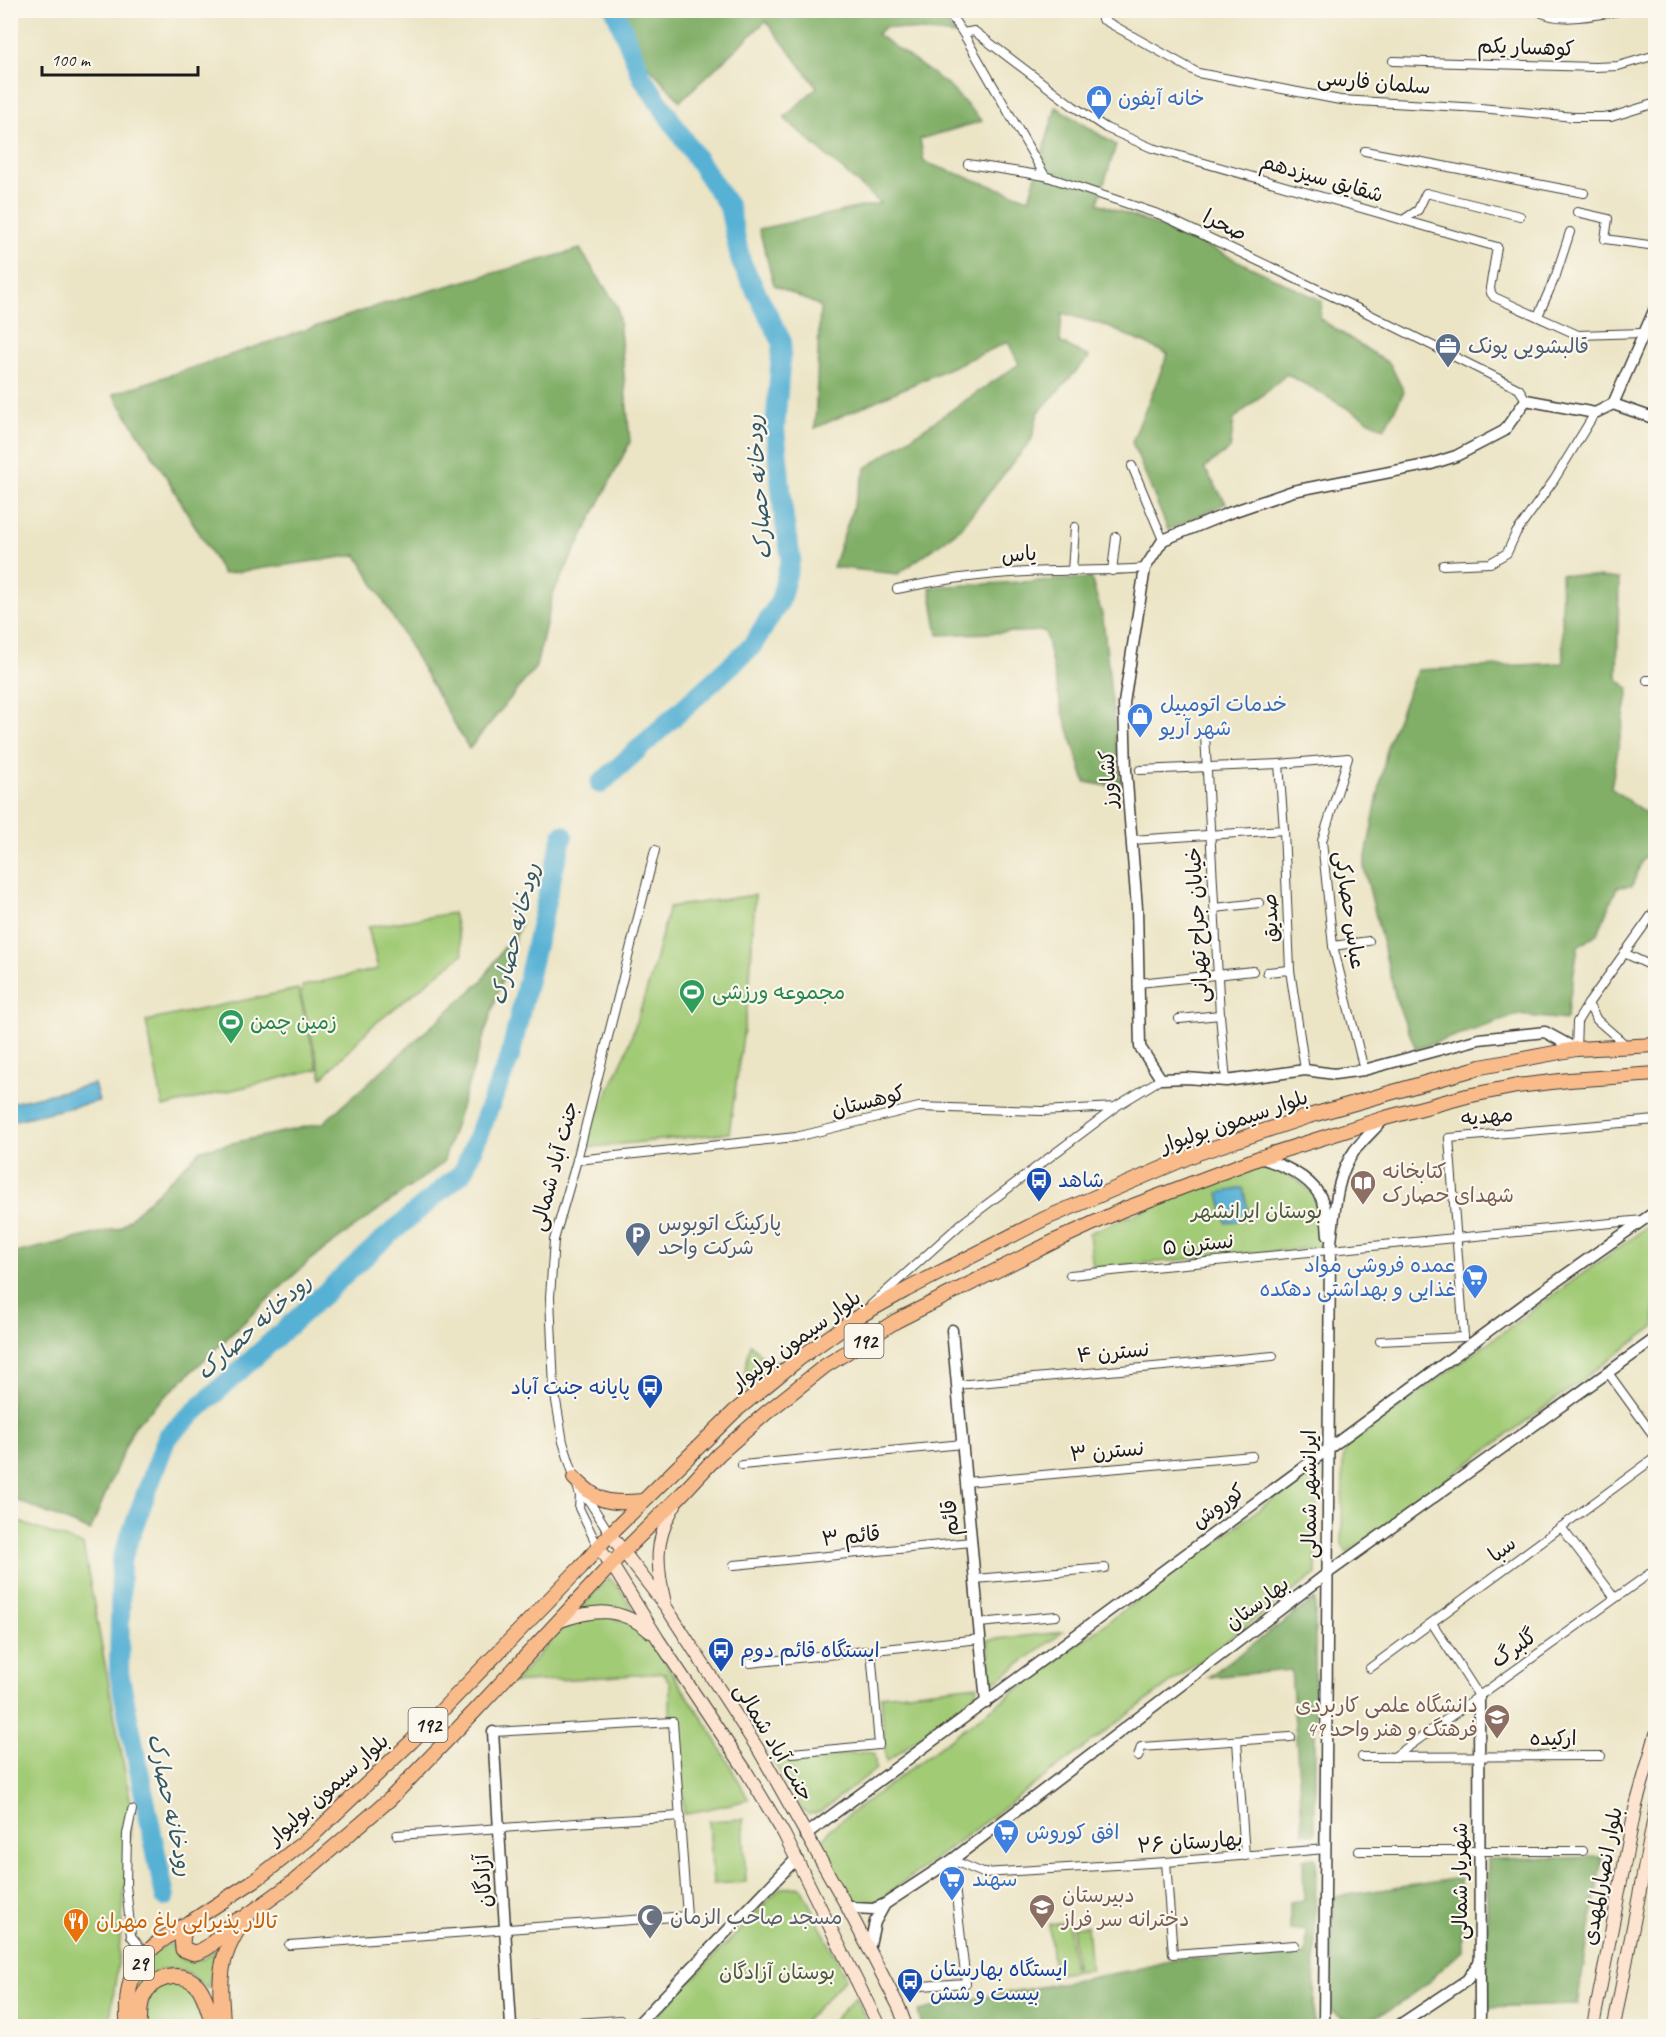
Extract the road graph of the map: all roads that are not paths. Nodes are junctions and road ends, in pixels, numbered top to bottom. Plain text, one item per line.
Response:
1 (947, 10) edge
2 (1536, 10) edge
3 (1625, 10) edge
4 (1102, 19) dead end
5 (963, 33) junction
6 (1656, 55) edge
7 (1393, 61) dead end
8 (1656, 103) edge
9 (1365, 152) dead end
10 (968, 164) dead end
11 (1045, 176) junction
12 (1584, 193) dead end
13 (1577, 212) dead end
14 (1520, 216) dead end
15 (1403, 220) junction
16 (1570, 232) dead end
17 (1656, 246) edge
18 (1656, 306) edge
19 (1538, 316) junction
20 (1643, 333) junction
21 (1526, 400) junction
22 (1613, 404) junction
23 (1595, 413) junction
24 (1656, 419) edge
25 (1132, 466) dead end
26 (1075, 527) dead end
27 (1116, 537) dead end
28 (1163, 540) junction
29 (1443, 566) dead end
30 (1145, 568) junction
31 (1072, 571) junction
32 (1112, 571) junction
33 (897, 589) dead end
34 (1205, 734) dead end
35 (1279, 764) junction
36 (1207, 766) junction
37 (1140, 770) dead end
38 (1284, 830) junction
39 (1211, 834) junction
40 (1132, 840) junction
41 (655, 850) dead end
42 (1259, 903) dead end
43 (1215, 908) junction
44 (1656, 909) edge
45 (1369, 941) dead end
46 (1333, 946) junction
47 (1624, 953) junction
48 (1656, 968) edge
49 (1290, 970) junction
50 (1253, 971) dead end
51 (1267, 972) dead end
52 (1219, 975) junction
53 (1139, 983) junction
54 (1588, 1004) junction
55 (1220, 1015) junction
56 (1179, 1019) dead end
57 (1656, 1045) edge
58 (1628, 1047) junction
59 (1576, 1049) junction
60 (1305, 1070) junction
61 (1365, 1070) junction
62 (1656, 1074) edge
63 (1161, 1079) junction
64 (1226, 1081) junction
65 (1115, 1107) junction
66 (1385, 1118) junction
67 (1656, 1120) edge
68 (1259, 1158) junction
69 (577, 1160) junction
70 (1656, 1211) edge
71 (1643, 1220) junction
72 (1457, 1239) junction
73 (1330, 1250) junction
74 (1070, 1275) dead end
75 (856, 1318) junction
76 (952, 1330) dead end
77 (1656, 1338) edge
78 (1380, 1341) dead end
79 (1273, 1356) dead end
80 (1609, 1374) junction
81 (957, 1385) junction
82 (1656, 1438) edge
83 (963, 1444) junction
84 (1329, 1448) junction
85 (1252, 1456) dead end
86 (1656, 1457) edge
87 (742, 1465) dead end
88 (574, 1478) junction
89 (966, 1482) junction
90 (580, 1496) junction
91 (680, 1496) junction
92 (643, 1501) junction
93 (1561, 1527) junction
94 (610, 1534) junction
95 (971, 1542) junction
96 (598, 1547) junction
97 (623, 1552) junction
98 (612, 1565) junction
99 (735, 1565) dead end
100 (1106, 1568) dead end
101 (1656, 1569) edge
102 (1328, 1573) junction
103 (975, 1579) junction
104 (1615, 1598) junction
105 (666, 1607) junction
106 (1056, 1616) dead end
107 (558, 1622) junction
108 (979, 1623) junction
109 (1432, 1623) junction
110 (658, 1639) junction
111 (980, 1639) junction
112 (871, 1650) junction
113 (750, 1663) dead end
114 (1370, 1668) dead end
115 (1479, 1696) junction
116 (986, 1703) junction
117 (493, 1732) joint
118 (1656, 1734) edge
119 (1291, 1737) dead end
120 (1238, 1741) junction
121 (792, 1753) dead end
122 (1601, 1756) dead end
123 (1138, 1757) dead end
124 (1362, 1757) dead end
125 (1394, 1757) junction
126 (1479, 1757) junction
127 (1656, 1807) edge
128 (132, 1810) dead end
129 (681, 1816) junction
130 (499, 1828) junction
131 (397, 1835) dead end
132 (806, 1835) junction
133 (1326, 1849) junction
134 (1479, 1850) junction
135 (1359, 1851) dead end
136 (1582, 1851) dead end
137 (1245, 1856) junction
138 (797, 1858) junction
139 (952, 1860) junction
140 (1166, 1862) junction
141 (845, 1903) junction
142 (885, 1904) junction
143 (248, 1915) junction
144 (189, 1923) junction
145 (505, 1929) junction
146 (289, 1945) dead end
147 (1295, 1945) dead end
148 (869, 1949) junction
149 (145, 1953) junction
150 (1480, 1961) junction
151 (906, 1987) dead end
152 (620, 2020) dead end
153 (128, 2026) edge
154 (139, 2026) edge
155 (214, 2026) edge
156 (223, 2026) edge
157 (511, 2026) edge
158 (530, 2026) edge
159 (636, 2026) edge
160 (879, 2026) edge
161 (906, 2026) edge
162 (1324, 2026) edge
163 (1398, 2026) edge
164 (1480, 2026) edge
165 (1593, 2026) edge
166 (1614, 2026) edge

1 - 5 street
2 - 3 street
4 - 8 street, سلمان فارسی
5 - 11 street
5 - 15 street, شقایق سیزدهم
6 - 7 street, کوهسار یکم
9 - 12 street
10 - 11 street, صحرا
11 - 21 street, صحرا
13 - 17 street
14 - 15 street
15 - 19 street, شقایق سیزدهم
16 - 19 street
18 - 20 street
19 - 20 street, شقایق سیزدهم
20 - 22 street
21 - 23 street
21 - 28 street
22 - 23 street
22 - 24 street
23 - 29 street
25 - 28 street
26 - 31 street
27 - 32 street
28 - 30 street, کشاورز
30 - 32 street, یاس
30 - 40 street, کشاورز
31 - 32 street, یاس
31 - 33 street, یاس
34 - 36 street, خیابان جراح تهرانی
35 - 36 street
35 - 38 street, صدیق
35 - 46 street, عباس حصارکی
36 - 37 street
36 - 39 street, خیابان جراح تهرانی
38 - 39 street
38 - 49 street, صدیق
39 - 40 street
39 - 43 street, خیابان جراح تهرانی
40 - 53 street, کشاورز
41 - 69 street, جنت آباد شمالی
42 - 43 street
43 - 52 street, خیابان جراح تهرانی
44 - 47 street
45 - 46 street
46 - 61 street, عباس حصارکی
47 - 48 street
47 - 54 street
49 - 51 street
49 - 60 street, صدیق
50 - 52 street
52 - 53 street
52 - 55 street, خیابان جراح تهرانی
53 - 63 street, کشاورز
54 - 58 street
54 - 59 street
55 - 56 street
55 - 64 street, خیابان جراح تهرانی
57 - 58 main road, بلوار سیمون بولیوار / 192
58 - 59 main road, بلوار سیمون بولیوار / 192
59 - 61 street
59 - 75 main road, بلوار سیمون بولیوار / 192
60 - 61 street
60 - 64 street
62 - 66 main road, بلوار سیمون بولیوار / 192
63 - 64 street
63 - 65 street, کوهستان
65 - 69 street, کوهستان
65 - 75 street
66 - 68 main road, بلوار سیمون بولیوار / 192
66 - 73 street
67 - 72 street, مهدیه
68 - 73 street
68 - 91 main road, بلوار سیمون بولیوار / 192
69 - 88 street, جنت آباد شمالی
70 - 71 street, کوروش
71 - 72 street, نسترن ۵
71 - 84 street, کوروش
72 - 73 street, نسترن ۵
72 - 78 street, مهدیه
73 - 74 street, نسترن ۵
73 - 84 street, ایرانشهر شمالی
75 - 92 main road, بلوار سیمون بولیوار / 192
76 - 81 street, قائم
77 - 80 street, بهارستان
79 - 81 street, نسترن ۴
80 - 82 street
80 - 102 street, بهارستان
81 - 83 street, قائم
83 - 87 street
83 - 89 street, قائم
84 - 102 street, ایرانشهر شمالی
84 - 116 street, کوروش
85 - 89 street, نسترن ۳
86 - 93 street, سبا
88 - 90 street, جنت آباد شمالی
88 - 92 main road
89 - 95 street, قائم
90 - 94 street, جنت آباد شمالی
90 - 96 street, جنت آباد شمالی
91 - 97 main road, بلوار سیمون بولیوار / 192
91 - 105 main road
92 - 94 main road, بلوار سیمون بولیوار / 192
93 - 104 street
93 - 109 street, سبا
94 - 96 main road, بلوار سیمون بولیوار / 192
94 - 97 main road, جنت آباد شمالی
95 - 99 street, قائم ۳
95 - 103 street, قائم
96 - 98 main road, جنت آباد شمالی
96 - 144 main road, بلوار سیمون بولیوار / 192
97 - 98 main road, بلوار سیمون بولیوار / 192
97 - 105 main road, جنت آباد شمالی
98 - 107 main road, بلوار سیمون بولیوار / 192
98 - 110 main road, جنت آباد شمالی
100 - 103 street
101 - 104 street, گلبرگ
102 - 133 street, ایرانشهر شمالی
102 - 139 street, بهارستان
103 - 108 street, قائم
104 - 115 street, گلبرگ
105 - 132 main road, جنت آباد شمالی
106 - 108 street
107 - 110 main road
107 - 143 main road, بلوار سیمون بولیوار / 192
108 - 111 street, قائم
109 - 114 street, سبا
109 - 115 street
110 - 138 main road, جنت آباد شمالی
111 - 112 street
111 - 116 street, قائم
112 - 113 street
112 - 121 street
115 - 125 street, گلبرگ
115 - 126 street, شهریار شمالی
116 - 132 street, کوروش
117 - 129 street
117 - 130 street, آزادگان
118 - 165 main road, بلوار انصارالمهدی
119 - 120 street
120 - 123 street
120 - 137 street
122 - 126 street, ارکیده
124 - 125 street, ارکیده
125 - 126 street, ارکیده
126 - 134 street, شهریار شمالی
127 - 166 main road, بلوار انصارالمهدی
128 - 149 street
129 - 130 street
129 - 145 street
130 - 131 street
130 - 145 street, آزادگان
132 - 141 main road, جنت آباد شمالی
133 - 137 street, بهارستان ۲۶
133 - 162 street, ایرانشهر شمالی
134 - 135 street
134 - 136 street
134 - 150 street, شهریار شمالی
137 - 140 street, بهارستان ۲۶
138 - 159 street
138 - 160 main road, جنت آباد شمالی
139 - 140 street, بهارستان ۲۶
139 - 142 street, بهارستان
139 - 151 street
140 - 147 street
141 - 142 street, بهارستان
141 - 148 main road, جنت آباد شمالی
142 - 148 street
143 - 144 highway
143 - 156 highway
144 - 149 highway, 29
145 - 146 street
145 - 157 street, آزادگان
148 - 161 main road, جنت آباد شمالی
149 - 153 highway, 29
150 - 163 street, شهریار شمالی
150 - 164 street
152 - 158 street
154 - 155 highway

